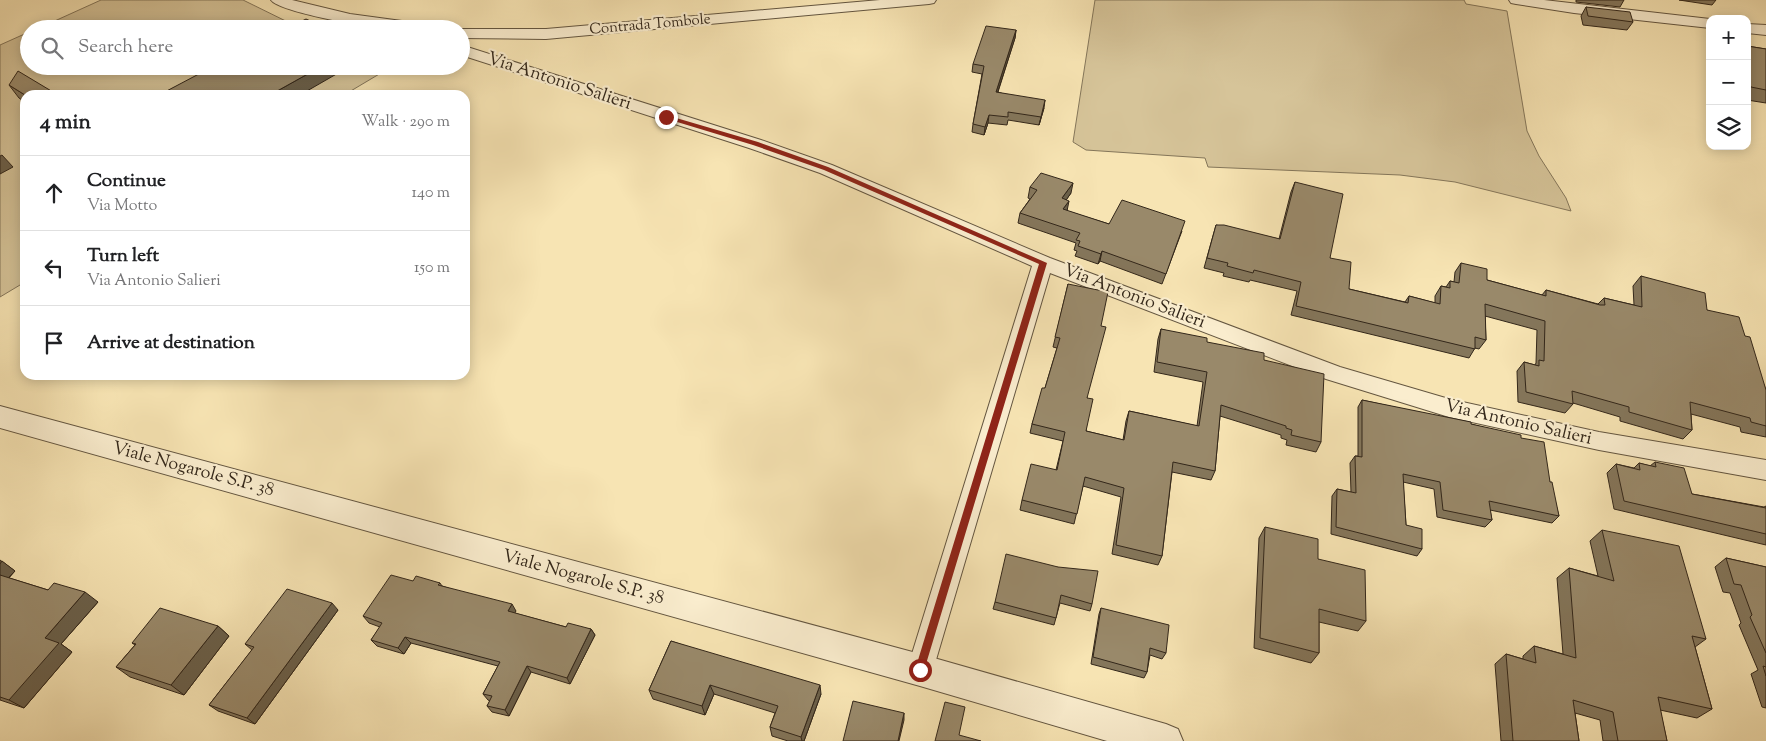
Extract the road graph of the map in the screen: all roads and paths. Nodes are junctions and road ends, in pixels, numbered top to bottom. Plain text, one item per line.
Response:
1 (278, 0) edge
2 (317, 0) edge
3 (929, 0) edge
4 (1516, 0) edge
5 (303, 9) junction
6 (355, 20) edge
7 (1706, 24) edge
8 (1751, 28) edge
9 (1766, 30) edge
10 (470, 33) edge
11 (470, 53) edge
12 (1043, 263) junction
13 (0, 417) edge
14 (1766, 470) edge
15 (920, 670) junction
16 (1166, 741) edge

1 - 5 street
2 - 5 street
3 - 10 street, Contrada Tombole
4 - 7 street
5 - 6 street
8 - 9 street
11 - 12 street, Via Antonio Salieri
12 - 14 street, Via Antonio Salieri
12 - 15 street
13 - 15 street, Viale Nogarole S.P. 38
15 - 16 street, Viale Nogarole S.P. 38

